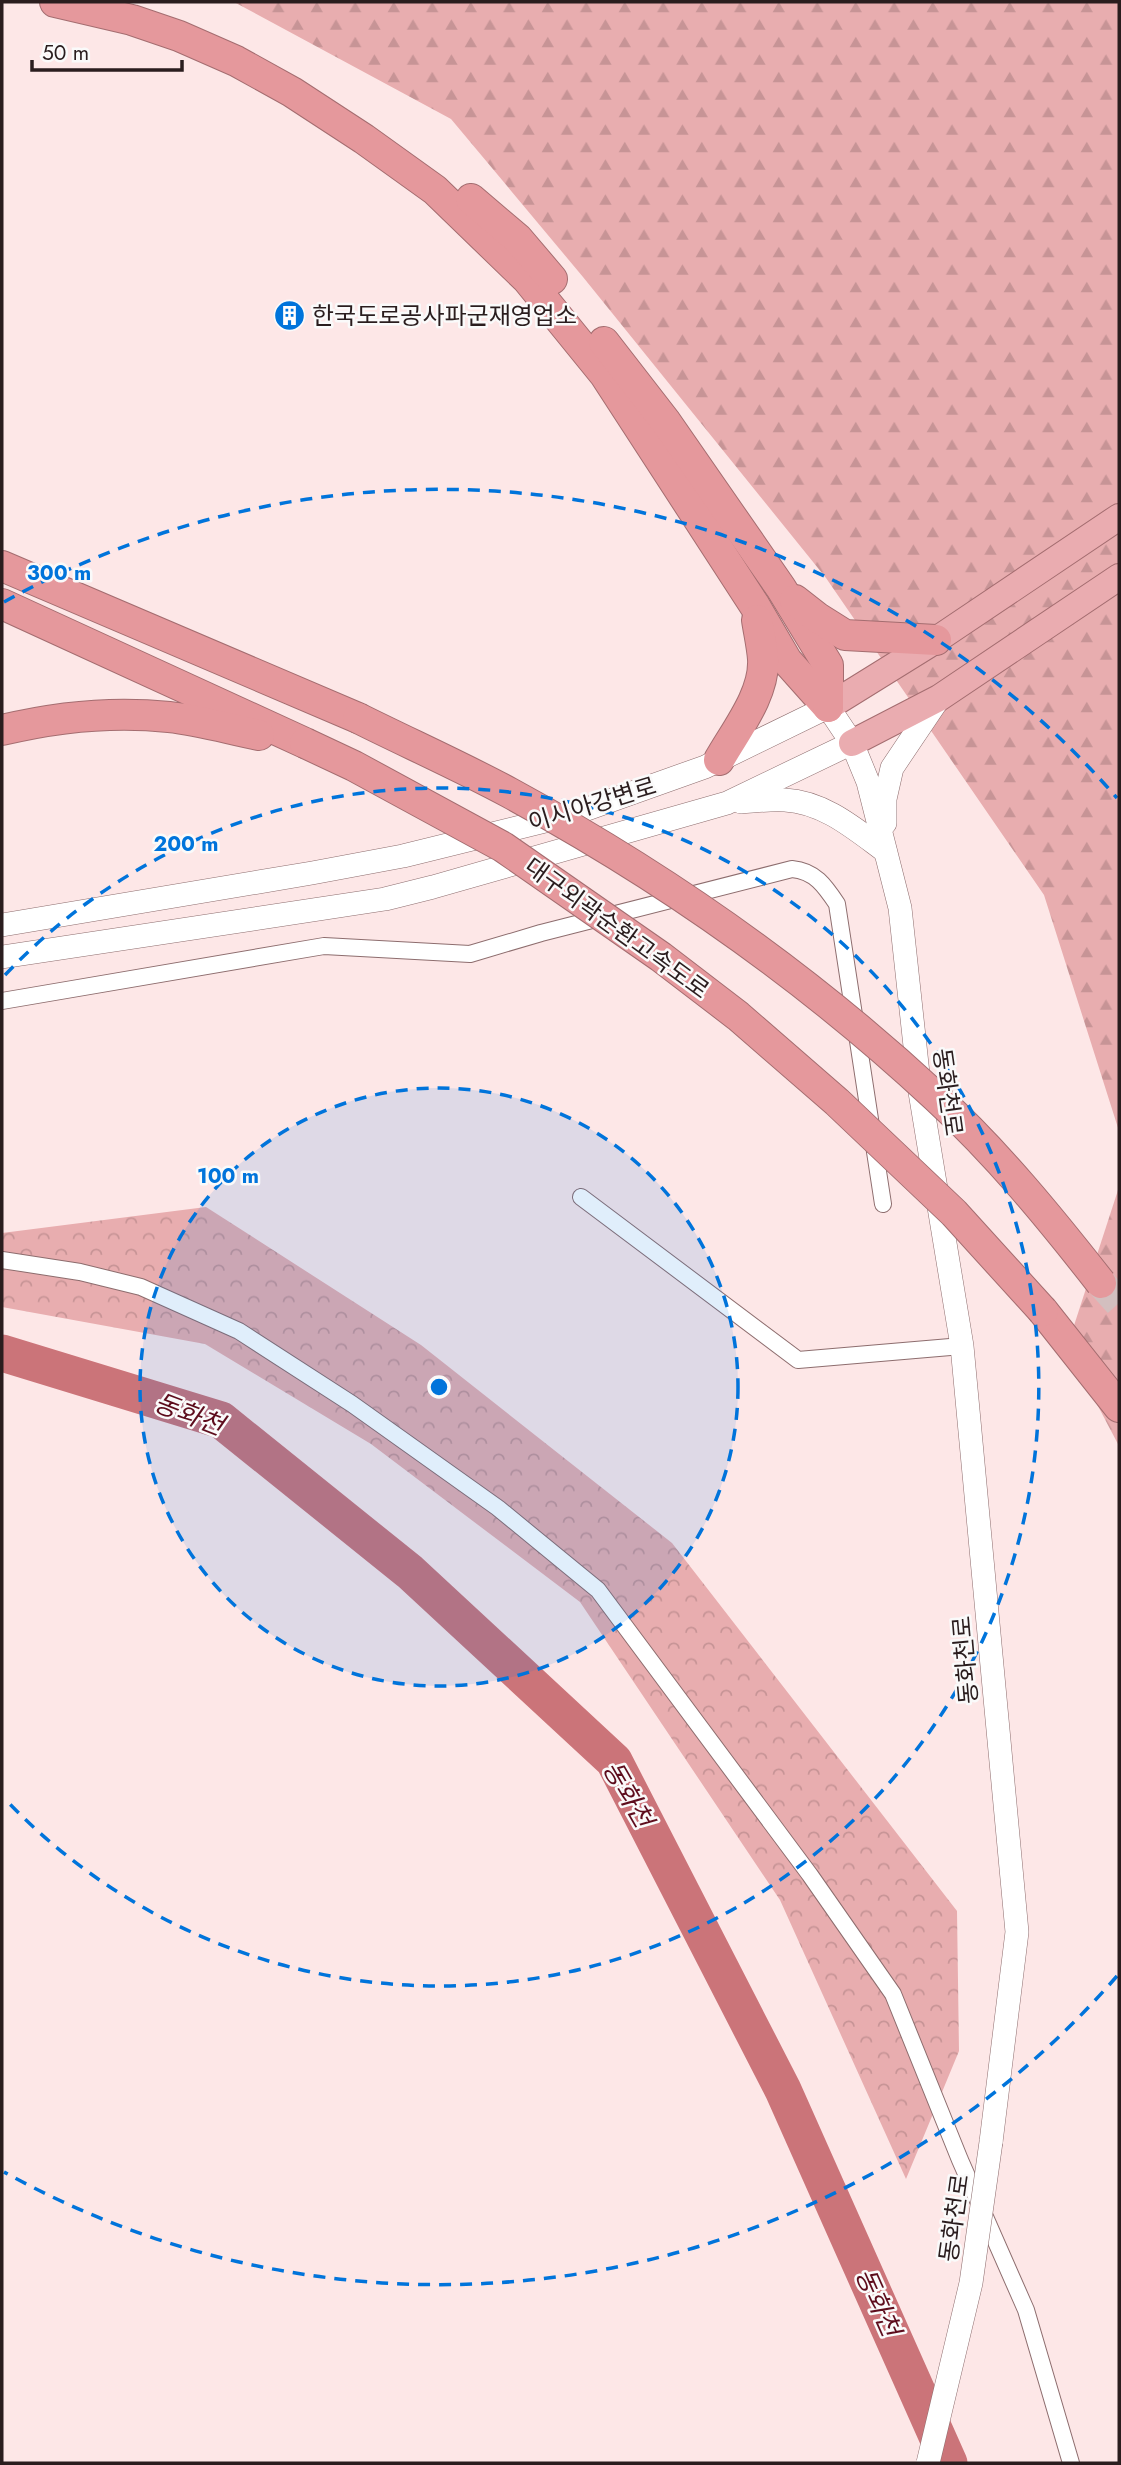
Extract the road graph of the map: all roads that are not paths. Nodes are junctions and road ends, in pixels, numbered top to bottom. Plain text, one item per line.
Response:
1 (55, 2) edge
2 (119, 2) edge
3 (1119, 517) edge
4 (2, 566) edge
5 (1119, 577) edge
6 (781, 588) junction
7 (2, 604) edge
8 (755, 606) junction
9 (936, 640) junction
10 (939, 698) junction
11 (828, 707) junction
12 (2, 730) edge
13 (304, 743) junction
14 (852, 743) junction
15 (719, 760) junction
16 (727, 803) junction
17 (885, 851) junction
18 (2, 925) edge
19 (2, 957) edge
20 (2, 1001) edge
21 (581, 1197) dead end
22 (883, 1204) dead end
23 (2, 1260) edge
24 (1101, 1283) tunnel mouth
25 (962, 1346) junction
26 (1119, 1407) edge
27 (928, 2463) edge
28 (1071, 2463) edge

1 - 8 highway
2 - 6 highway
3 - 9 highway, 이시아강변로
4 - 24 highway, bridge
5 - 10 highway, 이시아강변로
6 - 9 highway
6 - 11 highway
7 - 13 highway, 대구외곽순환고속도로
8 - 11 highway
8 - 15 highway
9 - 11 highway, 이시아강변로
10 - 14 highway, 이시아강변로
10 - 17 main road
11 - 14 main road
11 - 15 main road, 이시아강변로
12 - 13 highway
13 - 26 highway, 대구외곽순환고속도로, bridge
14 - 16 main road, 이시아강변로
14 - 17 main road
15 - 18 main road, 이시아강변로
16 - 17 main road
16 - 19 main road, 이시아강변로
17 - 25 main road, 동화천로
20 - 22 street
21 - 25 street
23 - 28 street
25 - 27 main road, 동화천로, bridge

